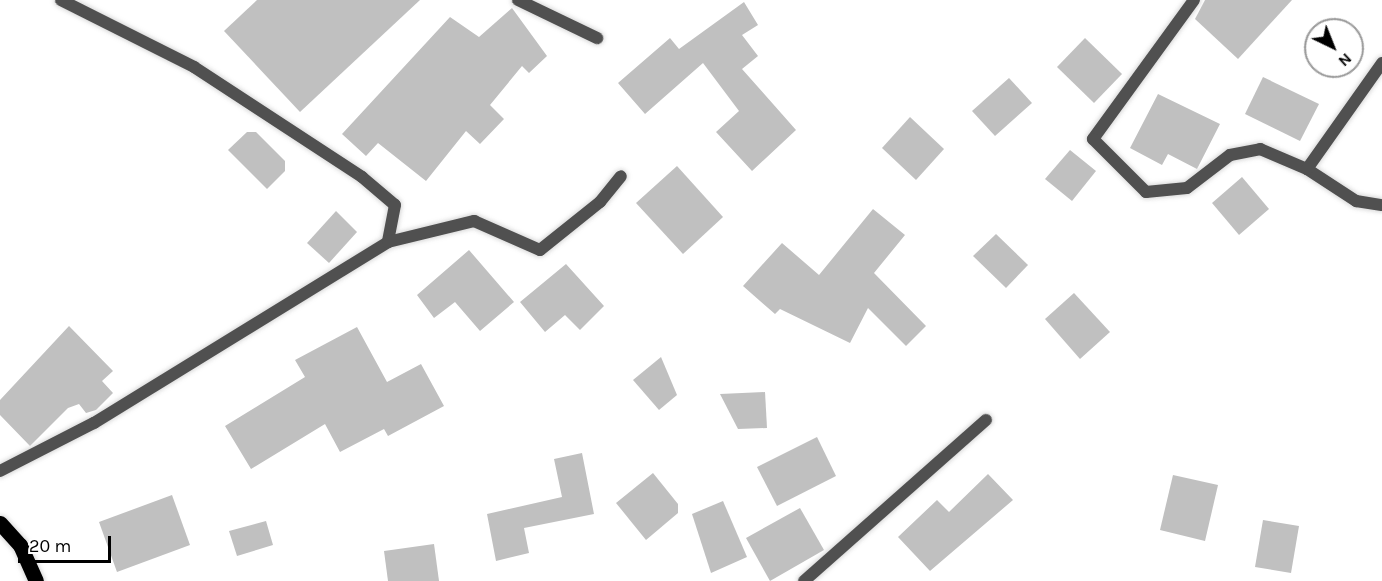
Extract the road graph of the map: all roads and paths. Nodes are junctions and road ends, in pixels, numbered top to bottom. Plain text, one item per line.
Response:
1 (61, 0) edge
2 (518, 0) edge
3 (1194, 0) edge
4 (597, 38) dead end
5 (1382, 63) edge
6 (1307, 169) junction
7 (621, 176) dead end
8 (1382, 205) edge
9 (388, 242) junction
10 (986, 420) dead end
11 (0, 471) edge
12 (0, 524) edge
13 (36, 581) edge
14 (804, 581) edge

1 - 9 street
2 - 4 street
3 - 6 street
5 - 6 street
6 - 8 street
7 - 9 street
9 - 11 street
10 - 14 street
12 - 13 main road

